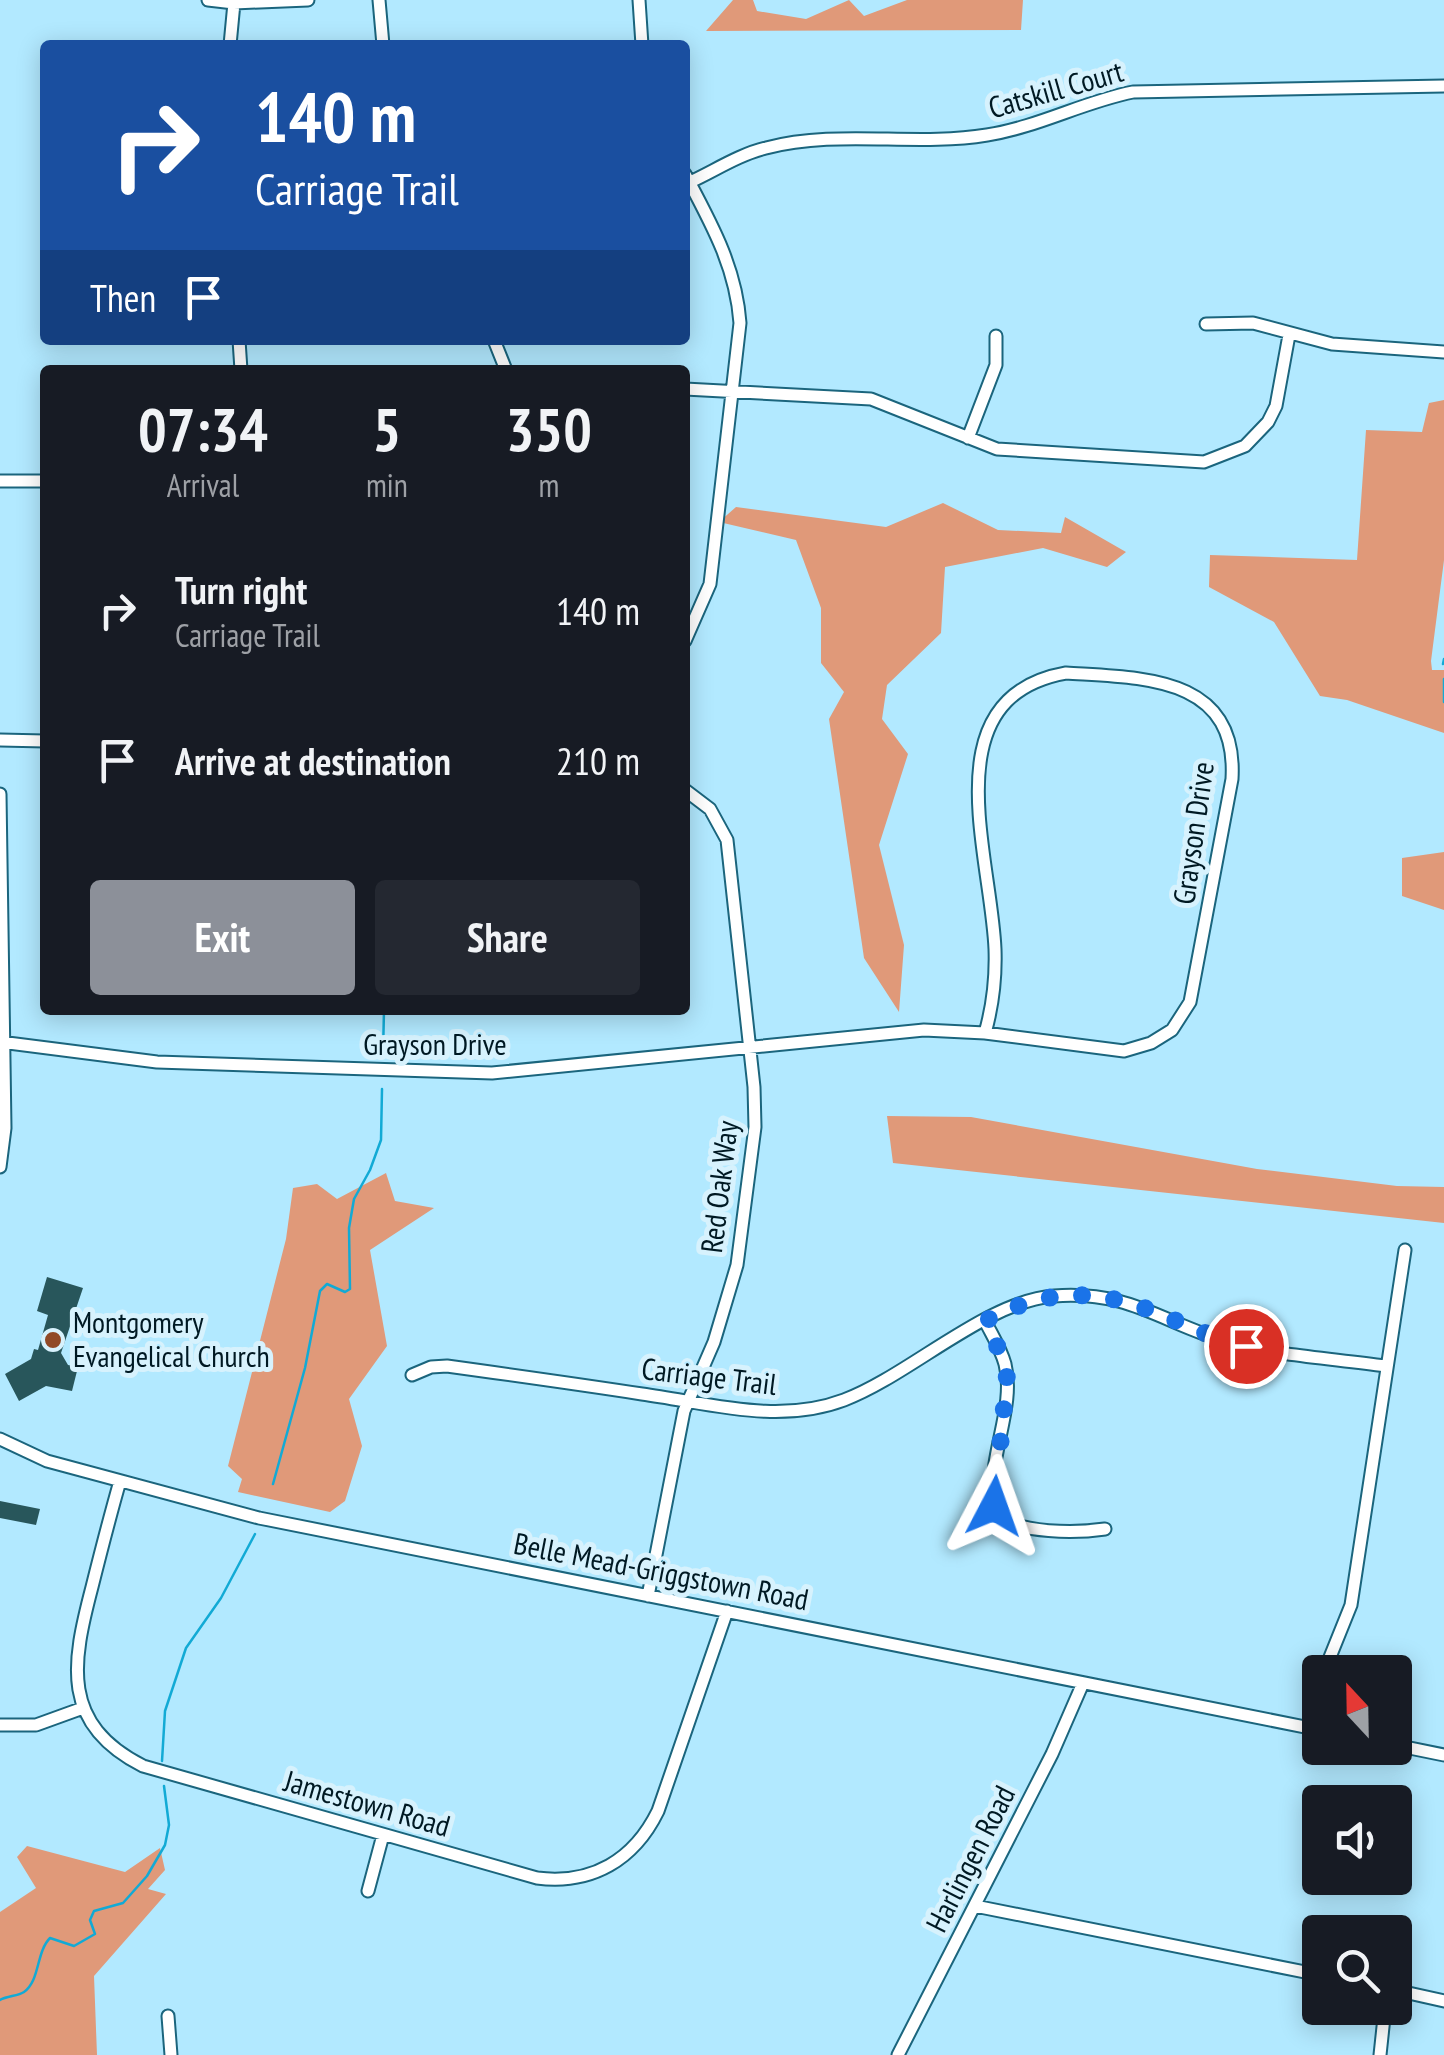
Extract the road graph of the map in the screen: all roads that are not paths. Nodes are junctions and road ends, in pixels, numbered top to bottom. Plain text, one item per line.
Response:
1 (208, 0) edge
2 (308, 0) edge
3 (380, 0) edge
4 (639, 0) edge
5 (234, 3) junction
6 (230, 40) edge
7 (383, 40) edge
8 (642, 40) edge
9 (1444, 86) edge
10 (690, 177) edge
11 (690, 184) edge
12 (1206, 324) dead end
13 (1288, 334) junction
14 (996, 336) dead end
15 (1444, 352) edge
16 (690, 388) edge
17 (734, 391) junction
18 (968, 438) junction
19 (0, 481) edge
20 (40, 481) edge
21 (690, 630) edge
22 (0, 740) edge
23 (40, 741) edge
24 (0, 794) edge
25 (690, 794) edge
26 (985, 1033) junction
27 (2, 1042) edge
28 (750, 1047) junction
29 (0, 1167) edge
30 (1405, 1250) dead end
31 (985, 1321) junction
32 (1385, 1366) junction
33 (412, 1376) dead end
34 (688, 1400) junction
35 (0, 1439) edge
36 (120, 1481) junction
37 (1105, 1529) dead end
38 (648, 1596) junction
39 (726, 1611) junction
40 (1331, 1655) edge
41 (1083, 1683) junction
42 (83, 1708) junction
43 (0, 1725) edge
44 (1302, 1726) edge
45 (1412, 1748) edge
46 (1444, 1754) edge
47 (383, 1835) junction
48 (368, 1891) dead end
49 (975, 1906) junction
50 (1302, 1971) edge
51 (1412, 1993) edge
52 (1444, 2000) edge
53 (168, 2016) dead end
54 (1383, 2025) edge
55 (171, 2055) edge
56 (898, 2055) edge
57 (1380, 2055) edge

1 - 5 street
2 - 5 street
3 - 7 street
4 - 8 street
5 - 6 street
9 - 10 street, Catskill Court
11 - 17 street
12 - 13 street
13 - 15 street
13 - 18 street
14 - 18 street
16 - 17 street
17 - 18 street
17 - 21 street
19 - 20 street
22 - 23 street
24 - 27 street
25 - 28 street, Red Oak Way
26 - 26 street, Grayson Drive
26 - 28 street, Grayson Drive
27 - 28 street, Grayson Drive
27 - 29 street
28 - 34 street, Red Oak Way
30 - 32 street
31 - 32 street, Carriage Trail
31 - 34 street, Carriage Trail
31 - 37 street
32 - 40 street
33 - 34 street, Carriage Trail
34 - 38 street, Red Oak Way
35 - 36 street, Belle Mead-Griggstown Road
36 - 38 street, Belle Mead-Griggstown Road
36 - 42 street, Jamestown Road
38 - 39 street, Belle Mead-Griggstown Road
39 - 41 street, Belle Mead-Griggstown Road
39 - 47 street, Jamestown Road
41 - 44 street, Belle Mead-Griggstown Road
41 - 49 street, Harlingen Road
42 - 43 street
42 - 47 street, Jamestown Road
45 - 46 street
47 - 48 street
49 - 50 street
49 - 56 street, Harlingen Road
51 - 52 street
53 - 55 street
54 - 57 street

